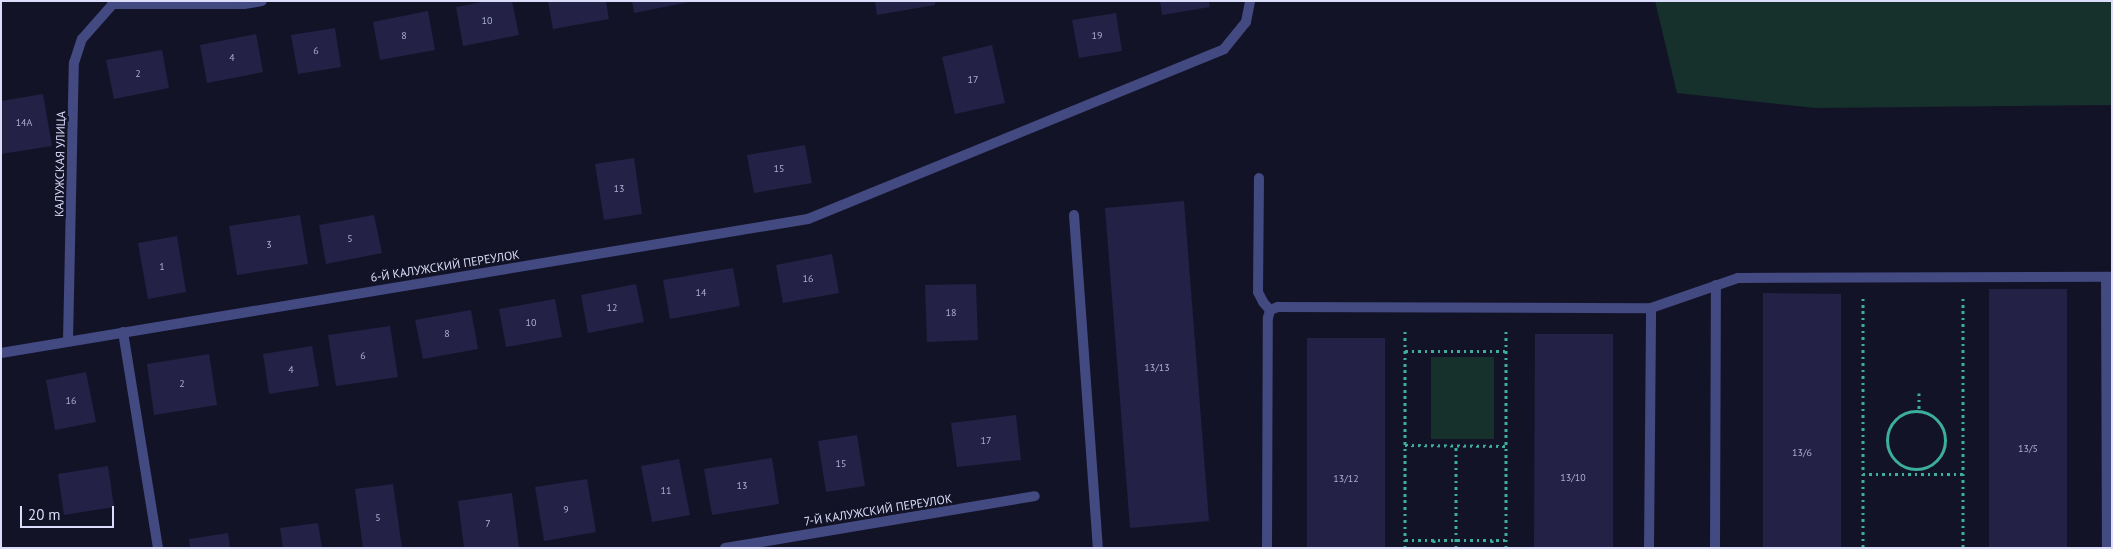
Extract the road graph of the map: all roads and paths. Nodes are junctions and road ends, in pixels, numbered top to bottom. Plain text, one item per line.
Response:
1 (262, 1) edge
2 (1250, 1) edge
3 (113, 3) edge
4 (1259, 178) dead end
5 (1074, 215) dead end
6 (1863, 277) junction
7 (1963, 277) junction
8 (2109, 277) edge
9 (1716, 285) junction
10 (1405, 308) junction
11 (1507, 308) junction
12 (1651, 308) junction
13 (1270, 310) junction
14 (123, 332) junction
15 (68, 341) junction
16 (1405, 351) junction
17 (1506, 351) junction
18 (1, 353) edge
19 (1918, 393) dead end
20 (1918, 411) junction
21 (1405, 446) junction
22 (1456, 446) junction
23 (1506, 446) junction
24 (1916, 468) junction
25 (1863, 474) junction
26 (1916, 474) junction
27 (1963, 474) junction
28 (1035, 496) dead end
29 (1405, 540) junction
30 (1434, 540) junction
31 (1456, 540) junction
32 (1492, 540) junction
33 (1506, 540) junction
34 (158, 548) edge
35 (725, 548) edge
36 (1098, 548) edge
37 (1267, 548) edge
38 (1405, 548) edge
39 (1434, 548) edge
40 (1456, 548) edge
41 (1492, 548) edge
42 (1506, 548) edge
43 (1649, 548) edge
44 (1715, 548) edge
45 (1863, 548) edge
46 (1963, 548) edge
47 (2107, 548) edge

1 - 3 street
2 - 14 street, 6-Й КАЛУЖСКИЙ ПЕРЕУЛОК
3 - 15 street, КАЛУЖСКАЯ УЛИЦА
4 - 13 street
5 - 36 street
6 - 7 street
6 - 9 street
6 - 25 path
7 - 8 street
7 - 27 path
8 - 47 street
9 - 12 street
9 - 44 street
10 - 11 street
10 - 13 street
10 - 16 path
11 - 12 street
11 - 17 path
12 - 43 street
13 - 37 street
14 - 15 street, 6-Й КАЛУЖСКИЙ ПЕРЕУЛОК
14 - 34 street
15 - 18 street, 6-Й КАЛУЖСКИЙ ПЕРЕУЛОК
16 - 17 path
16 - 21 path
17 - 23 path
19 - 20 path
20 - 24 path
20 - 24 path
21 - 22 path
21 - 29 path
22 - 23 path
22 - 31 path
23 - 33 path
24 - 26 path
25 - 26 path
25 - 45 path
26 - 27 path
27 - 46 path
28 - 35 street, 7-Й КАЛУЖСКИЙ ПЕРЕУЛОК
29 - 30 path
29 - 38 path
30 - 31 path
30 - 39 path
31 - 32 path
31 - 40 path
32 - 33 path
32 - 41 path
33 - 42 path

